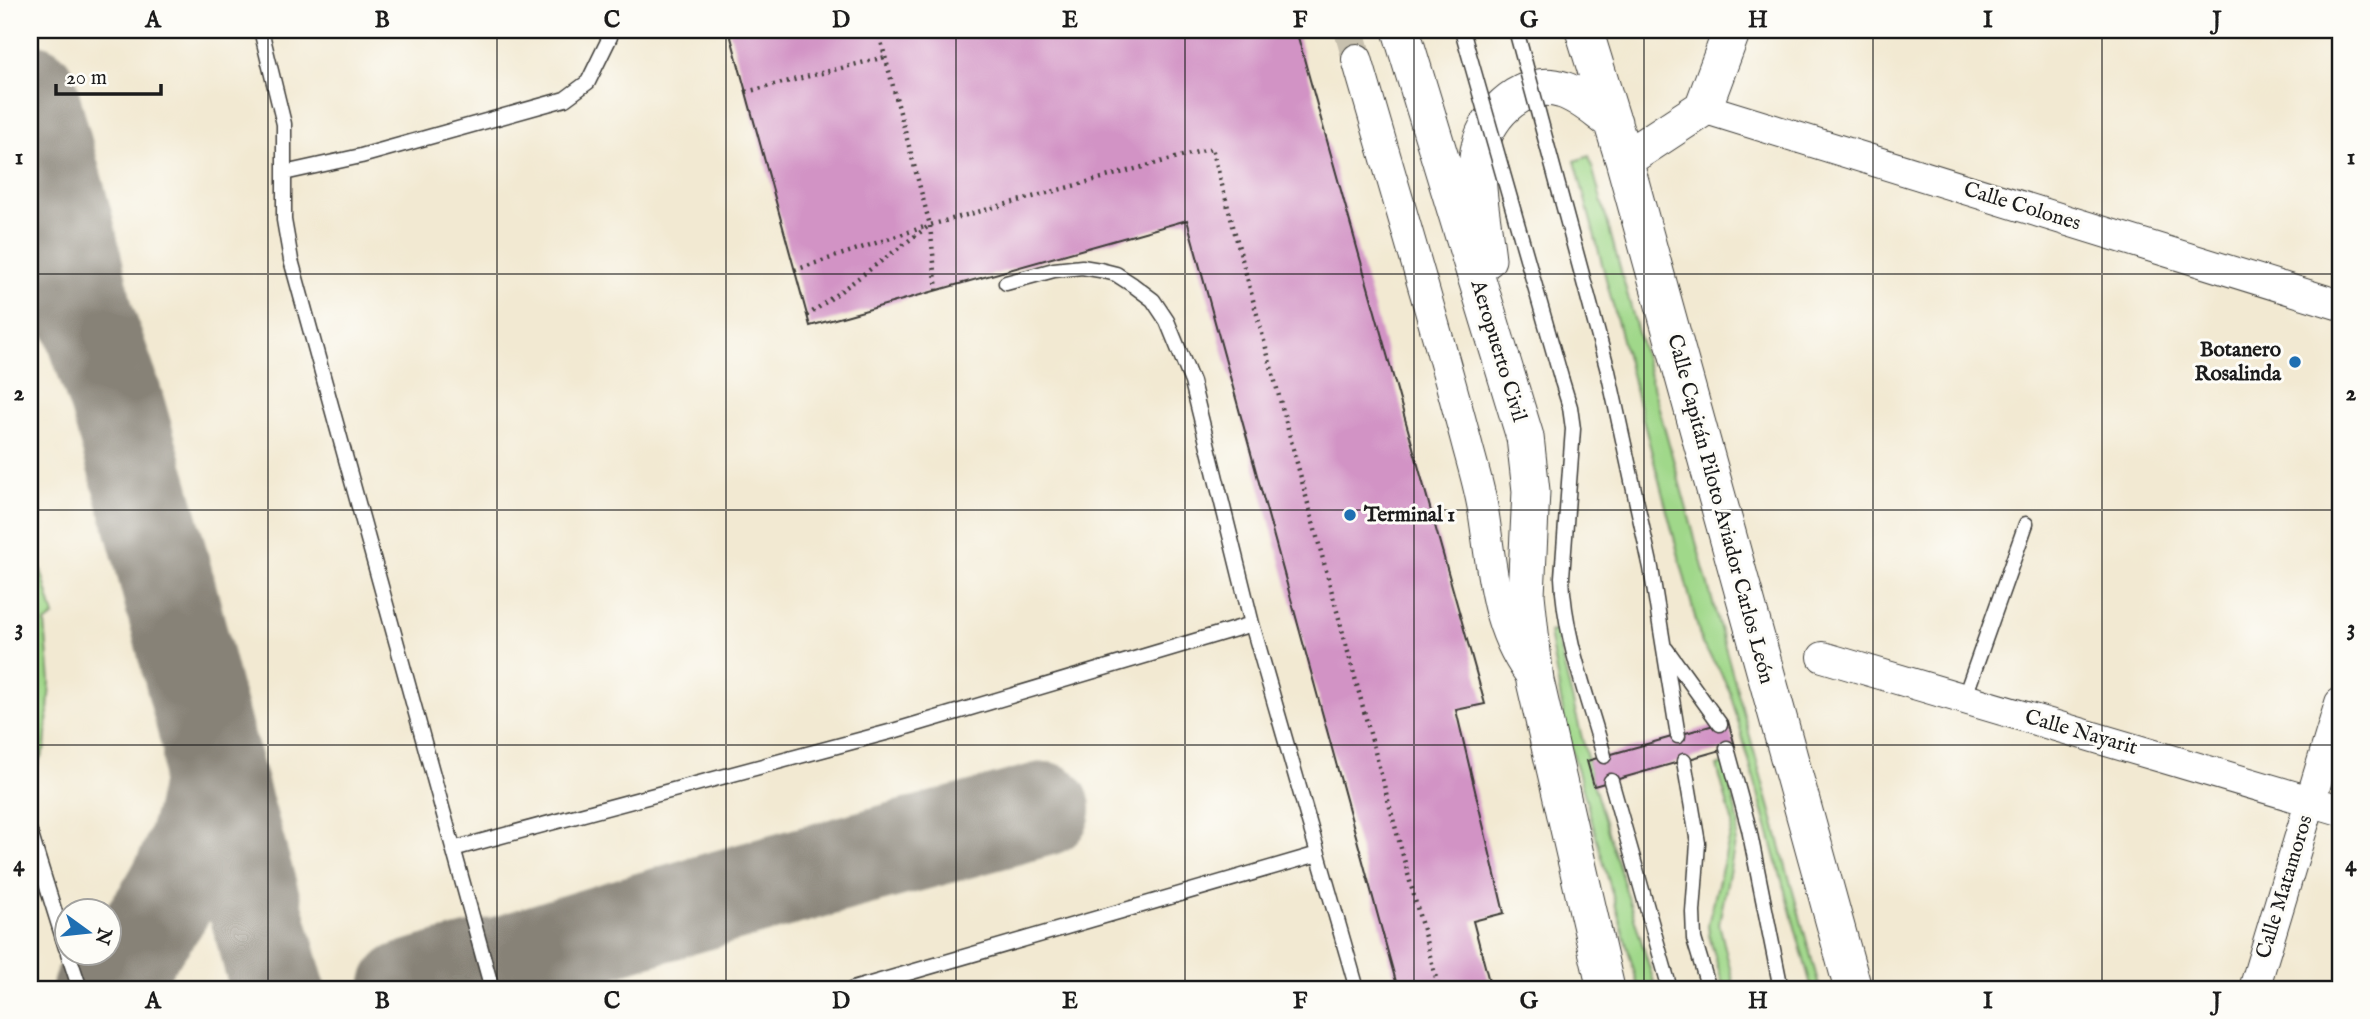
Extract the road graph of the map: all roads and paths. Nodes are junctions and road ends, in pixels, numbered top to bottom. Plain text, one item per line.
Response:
1 (261, 30) edge
2 (1401, 30) edge
3 (1462, 30) edge
4 (1516, 30) edge
5 (1584, 30) edge
6 (1732, 30) edge
7 (610, 37) dead end
8 (885, 57) dead end
9 (1357, 58) tunnel mouth
10 (746, 92) dead end
11 (1703, 108) junction
12 (1613, 122) junction
13 (1624, 160) junction
14 (284, 173) junction
15 (930, 225) junction
16 (795, 270) dead end
17 (1006, 283) dead end
18 (937, 290) dead end
19 (2340, 305) edge
20 (807, 316) dead end
21 (1496, 340) junction
22 (2026, 524) dead end
23 (1252, 624) junction
24 (1665, 648) junction
25 (1822, 657) dead end
26 (1535, 681) junction
27 (1964, 698) junction
28 (2340, 704) edge
29 (1720, 724) dead end
30 (1678, 736) dead end
31 (1727, 748) dead end
32 (1604, 756) dead end
33 (1684, 761) dead end
34 (1611, 781) dead end
35 (2311, 801) junction
36 (2340, 810) edge
37 (30, 832) edge
38 (453, 849) junction
39 (1318, 854) junction
40 (52, 902) edge
41 (73, 967) edge
42 (80, 989) edge
43 (492, 989) edge
44 (853, 989) edge
45 (1357, 989) edge
46 (1606, 989) edge
47 (1670, 989) edge
48 (1709, 989) edge
49 (1781, 989) edge
50 (1853, 989) edge
51 (2254, 989) edge

1 - 14 lane
2 - 21 street, Aeropuerto Civil
3 - 32 lane, bridge
4 - 24 lane, bridge
5 - 12 street, Calle Capitán Piloto Aviador Carlos León
6 - 11 street
7 - 14 lane
8 - 10 path
9 - 26 street, Aeropuerto Civil
11 - 13 street
11 - 19 street, Calle Colones
12 - 13 street, Calle Capitán Piloto Aviador Carlos León
12 - 21 street
13 - 50 street, Calle Capitán Piloto Aviador Carlos León
14 - 38 lane
15 - 16 path
15 - 18 path
15 - 20 path
17 - 23 lane
21 - 26 street, Aeropuerto Civil
22 - 27 lane
23 - 38 lane
23 - 39 lane
24 - 29 lane
24 - 30 lane
25 - 27 street, Calle Nayarit
26 - 46 street, Aeropuerto Civil
27 - 35 street, Calle Nayarit
28 - 35 street, Calle Matamoros
31 - 49 lane
33 - 48 lane
34 - 47 lane
35 - 36 street, Calle Nayarit
35 - 51 street, Calle Matamoros
37 - 40 lane
38 - 43 lane
39 - 44 lane
39 - 45 lane
41 - 42 lane

